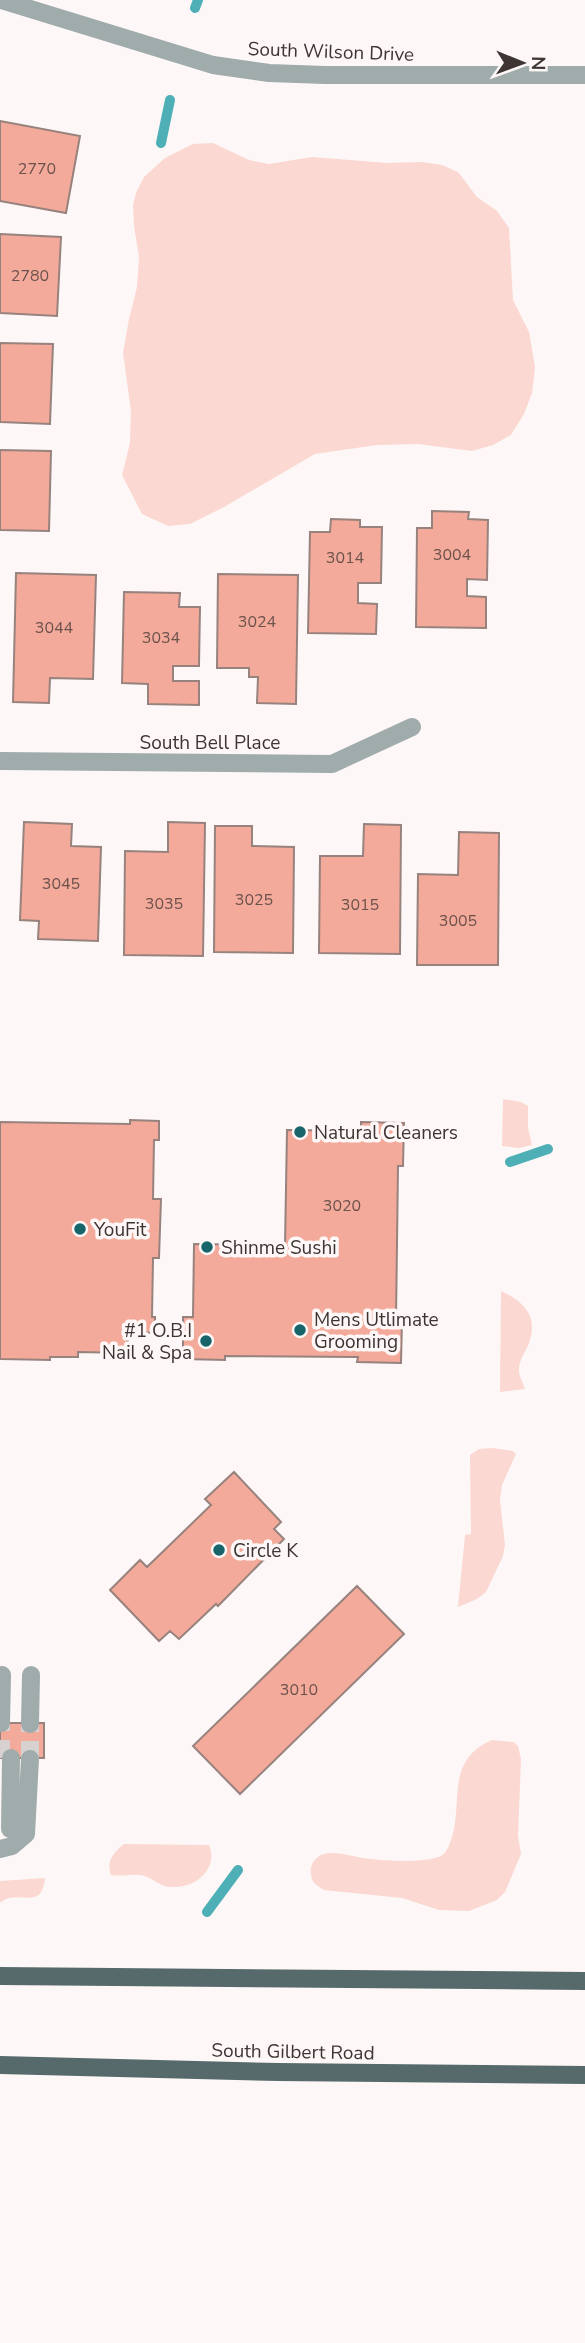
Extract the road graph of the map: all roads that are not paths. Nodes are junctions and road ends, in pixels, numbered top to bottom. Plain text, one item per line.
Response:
1 (1, 0) edge
2 (585, 75) edge
3 (412, 727) dead end
4 (0, 761) edge
5 (16, 1675) edge
6 (16, 1723) edge
7 (15, 1758) edge
8 (6, 1827) edge
9 (0, 1976) edge
10 (585, 1981) edge
11 (0, 2064) edge
12 (585, 2075) edge

1 - 2 street, South Wilson Drive
3 - 4 street, South Bell Place
5 - 6 street
5 - 6 street
7 - 8 street
7 - 8 street
9 - 10 main road
11 - 12 main road, South Gilbert Road

